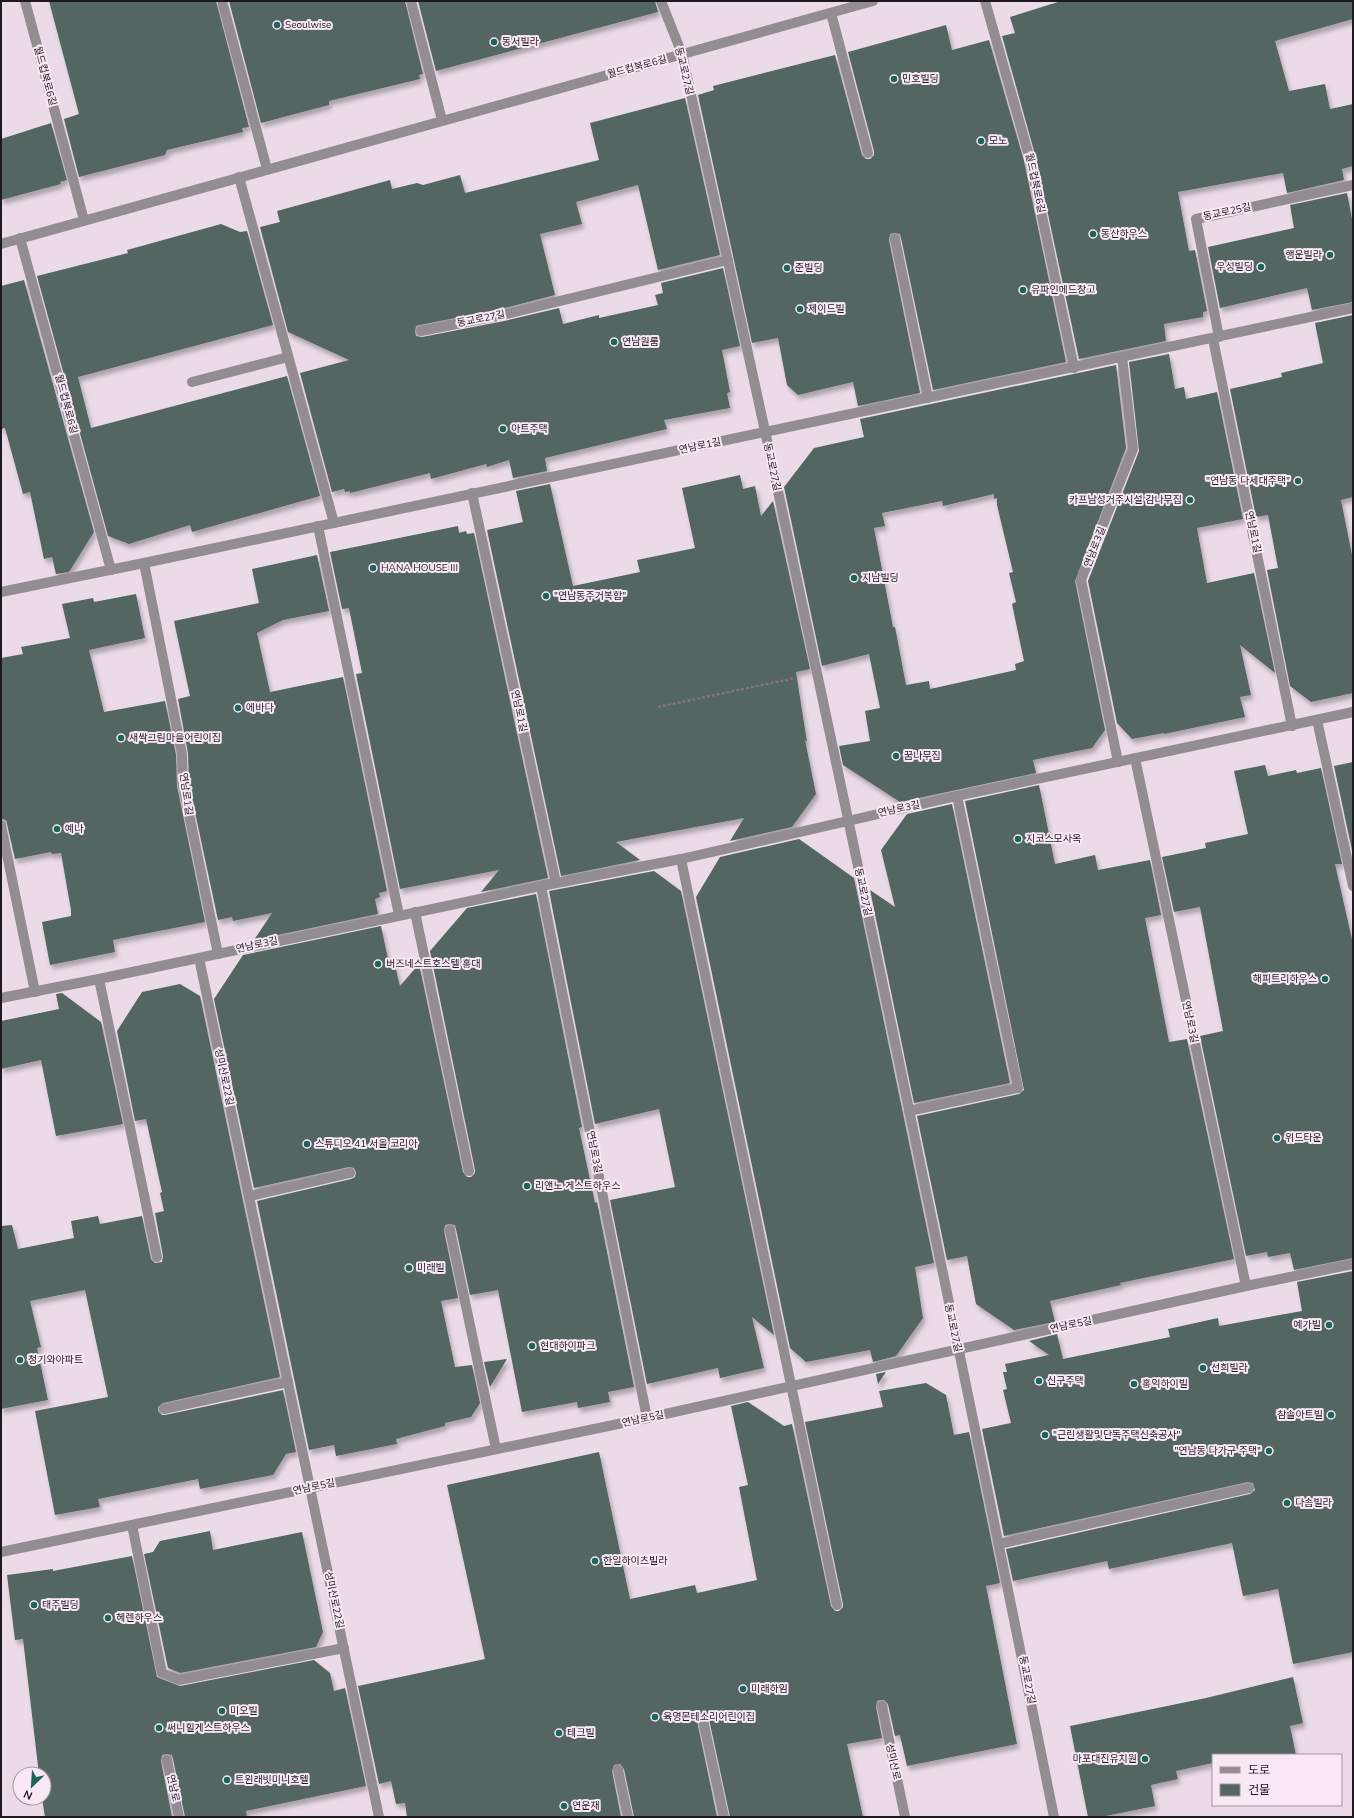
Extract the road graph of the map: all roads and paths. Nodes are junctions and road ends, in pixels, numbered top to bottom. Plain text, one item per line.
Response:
1 (25, 1) edge
2 (222, 1) edge
3 (411, 1) edge
4 (662, 1) edge
5 (873, 1) edge
6 (985, 1) edge
7 (832, 13) junction
8 (682, 54) junction
9 (442, 120) junction
10 (868, 153) dead end
11 (267, 169) junction
12 (239, 177) junction
13 (1353, 185) edge
14 (84, 220) junction
15 (20, 238) junction
16 (895, 239) dead end
17 (1, 244) edge
18 (728, 260) junction
19 (1353, 308) edge
20 (421, 331) dead end
21 (1216, 338) junction
22 (288, 357) junction
23 (1122, 357) junction
24 (1074, 368) junction
25 (192, 382) dead end
26 (928, 398) junction
27 (765, 433) junction
28 (472, 493) junction
29 (334, 523) junction
30 (318, 526) junction
31 (144, 563) junction
32 (112, 570) junction
33 (1, 592) edge
34 (817, 674) junction
35 (658, 707) dead end
36 (1353, 712) edge
37 (1317, 720) junction
38 (1292, 726) junction
39 (1135, 758) junction
40 (1118, 762) junction
41 (957, 796) junction
42 (848, 820) junction
43 (1, 825) edge
44 (681, 859) junction
45 (556, 883) junction
46 (541, 886) junction
47 (1353, 886) edge
48 (415, 912) junction
49 (399, 915) junction
50 (218, 954) junction
51 (198, 958) junction
52 (99, 980) junction
53 (35, 992) junction
54 (1, 998) edge
55 (909, 1111) junction
56 (469, 1171) dead end
57 (350, 1173) dead end
58 (250, 1196) junction
59 (450, 1230) dead end
60 (157, 1258) dead end
61 (1353, 1264) edge
62 (1246, 1286) junction
63 (958, 1350) junction
64 (288, 1382) junction
65 (790, 1387) junction
66 (164, 1408) dead end
67 (647, 1418) junction
68 (496, 1449) junction
69 (310, 1487) junction
70 (1249, 1488) dead end
71 (132, 1525) junction
72 (999, 1544) junction
73 (1, 1552) edge
74 (837, 1605) dead end
75 (344, 1648) junction
76 (882, 1706) dead end
77 (703, 1720) dead end
78 (167, 1760) dead end
79 (618, 1770) dead end
80 (179, 1817) edge
81 (379, 1817) edge
82 (628, 1817) edge
83 (724, 1817) edge
84 (904, 1817) edge
85 (1054, 1817) edge

1 - 14 street, 월드컵북로6길
2 - 11 street
3 - 9 street
4 - 8 street, 동교로27길
5 - 7 street, 월드컵북로6길
6 - 24 street, 월드컵북로6길
7 - 8 street, 월드컵북로6길
7 - 10 street
8 - 9 street, 월드컵북로6길
8 - 18 street, 동교로27길
9 - 11 street, 월드컵북로6길
11 - 12 street, 월드컵북로6길
12 - 14 street, 월드컵북로6길
12 - 22 street
13 - 21 street, 동교로25길
14 - 15 street, 월드컵북로6길
15 - 17 street, 월드컵북로6길
15 - 32 street, 월드컵북로6길
16 - 26 street
18 - 20 street, 동교로27길
18 - 27 street, 동교로27길
19 - 21 street, 연남로1길
21 - 23 street, 연남로1길
21 - 38 street, 연남로1길
22 - 25 street
22 - 29 street
23 - 24 street, 연남로1길
23 - 40 street, 연남로3길
24 - 26 street, 연남로1길
26 - 27 street, 연남로1길
27 - 28 street, 연남로1길
27 - 34 street, 동교로27길
28 - 29 street, 연남로1길
28 - 45 street, 연남로1길
29 - 30 street, 연남로1길
30 - 31 street, 연남로1길
30 - 49 street
31 - 32 street, 연남로1길
31 - 50 street, 연남로1길
32 - 33 street, 연남로1길
34 - 35 path
34 - 42 street, 동교로27길
36 - 37 street, 연남로3길
37 - 38 street, 연남로3길
37 - 47 street
38 - 39 street, 연남로3길
39 - 40 street, 연남로3길
39 - 62 street, 연남로3길
40 - 41 street, 연남로3길
41 - 42 street, 연남로3길
41 - 55 street
42 - 44 street, 연남로3길
42 - 55 street, 동교로27길
43 - 53 street
44 - 45 street, 연남로3길
44 - 65 street
45 - 46 street, 연남로3길
46 - 48 street, 연남로3길
46 - 67 street, 연남로3길
48 - 49 street, 연남로3길
48 - 56 street
49 - 50 street, 연남로3길
50 - 51 street, 연남로3길
51 - 52 street, 연남로3길
51 - 58 street, 성미산로22길
52 - 53 street, 연남로3길
52 - 60 street
53 - 54 street, 연남로3길
55 - 63 street, 동교로27길
57 - 58 street
58 - 64 street, 성미산로22길
59 - 68 street
61 - 62 street, 연남로5길
62 - 63 street, 연남로5길
63 - 65 street, 연남로5길
63 - 72 street, 동교로27길
64 - 66 street
64 - 69 street, 성미산로22길
65 - 67 street, 연남로5길
65 - 74 street
67 - 68 street, 연남로5길
68 - 69 street, 연남로5길
69 - 71 street, 연남로5길
69 - 75 street, 성미산로22길
70 - 72 street
71 - 73 street, 연남로5길
71 - 75 street
72 - 85 street, 동교로27길
75 - 81 street, 성미산로22길
76 - 84 street, 성미산로
77 - 83 street
78 - 80 street, 연남로
79 - 82 street

